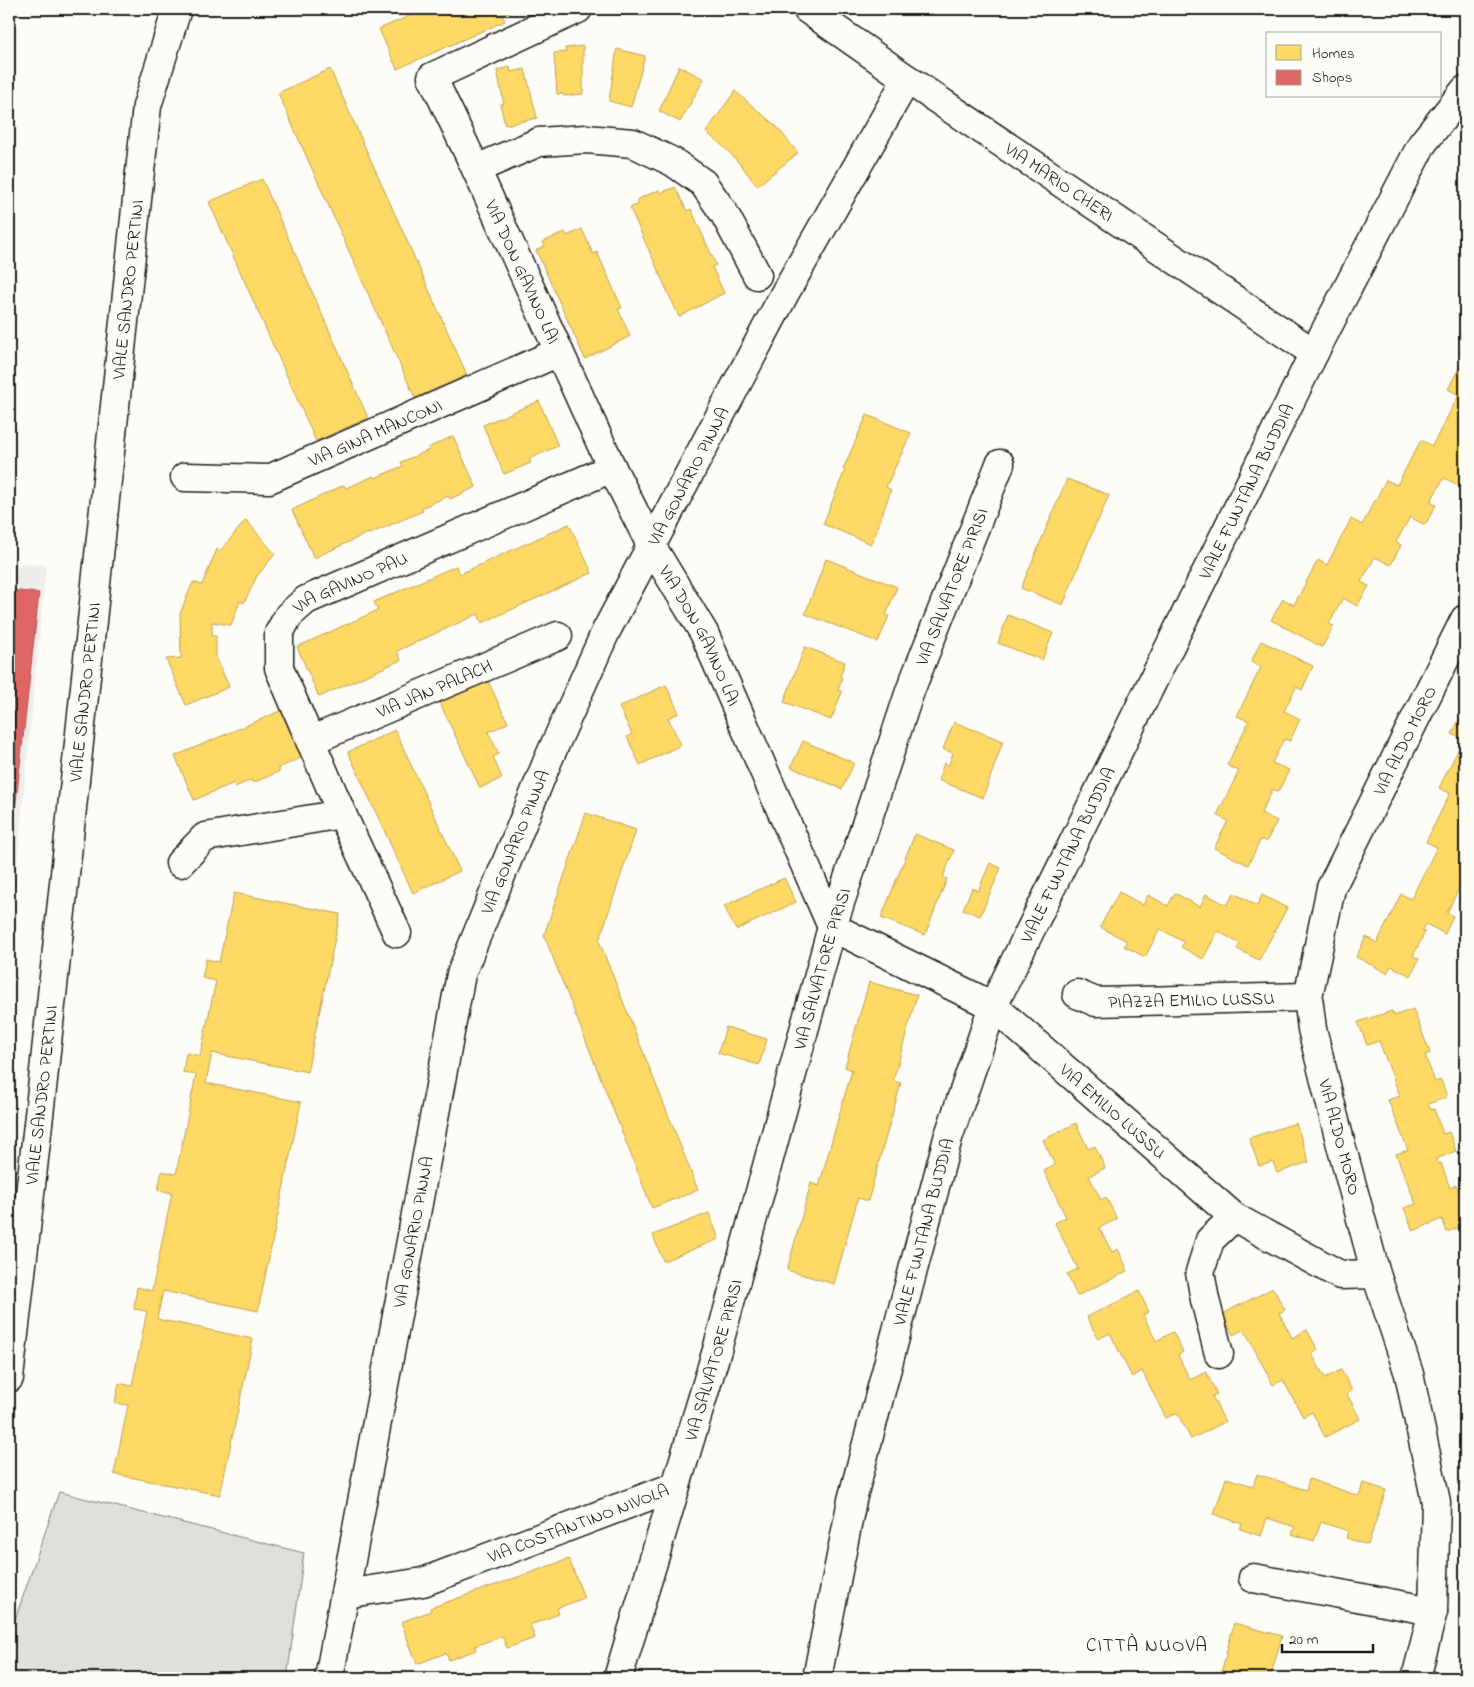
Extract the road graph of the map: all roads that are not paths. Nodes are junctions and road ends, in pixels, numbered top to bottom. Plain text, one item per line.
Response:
1 (177, 9) edge
2 (578, 9) edge
3 (807, 9) edge
4 (907, 79) junction
5 (1465, 90) edge
6 (476, 169) junction
7 (757, 275) dead end
8 (559, 352) junction
9 (1314, 354) junction
10 (1000, 464) dead end
11 (612, 468) junction
12 (185, 477) dead end
13 (652, 547) junction
14 (1465, 619) edge
15 (558, 636) dead end
16 (310, 741) junction
17 (342, 814) junction
18 (180, 863) dead end
19 (832, 927) junction
20 (397, 934) dead end
21 (1076, 994) dead end
22 (1308, 997) junction
23 (992, 1006) junction
24 (1234, 1217) junction
25 (1376, 1274) junction
26 (1219, 1354) dead end
27 (9, 1378) edge
28 (676, 1486) junction
29 (1253, 1578) dead end
30 (345, 1594) junction
31 (1433, 1611) junction
32 (329, 1678) edge
33 (618, 1678) edge
34 (818, 1678) edge
35 (1416, 1678) edge

1 - 27 street, VIALE SANDRO PERTINI
2 - 6 street, VIA DON GAVINO LAI
3 - 4 street, VIA MARIO CHERI
4 - 9 street, VIA MARIO CHERI
4 - 13 street, VIA GONARIO PINNA
5 - 9 street, VIALE FUNTANA BUDDIA
6 - 7 street
6 - 8 street, VIA DON GAVINO LAI
8 - 11 street, VIA DON GAVINO LAI
8 - 12 street, VIA GINA MANCONI
9 - 23 street, VIALE FUNTANA BUDDIA
10 - 19 street, VIA SALVATORE PIRISI
11 - 13 street, VIA DON GAVINO LAI
11 - 16 street, VIA GAVINO PAU
13 - 19 street, VIA DON GAVINO LAI
13 - 30 street, VIA GONARIO PINNA
14 - 22 street, VIA ALDO MORO
15 - 16 street, VIA JAN PALACH
16 - 17 street, VIA GAVINO PAU
17 - 18 street
17 - 20 street, VIA GAVINO PAU
19 - 23 street
19 - 28 street, VIA SALVATORE PIRISI
21 - 22 street, PIAZZA EMILIO LUSSU
22 - 25 street, VIA ALDO MORO
23 - 24 street, VIA EMILIO LUSSU
23 - 34 street, VIALE FUNTANA BUDDIA
24 - 25 street
24 - 26 street
25 - 31 street, VIA ALDO MORO
28 - 30 street, VIA COSTANTINO NIVOLA
28 - 33 street, VIA COSTANTINO NIVOLA
29 - 31 street
30 - 32 street, VIA GONARIO PINNA
31 - 35 street, VIA ALDO MORO

